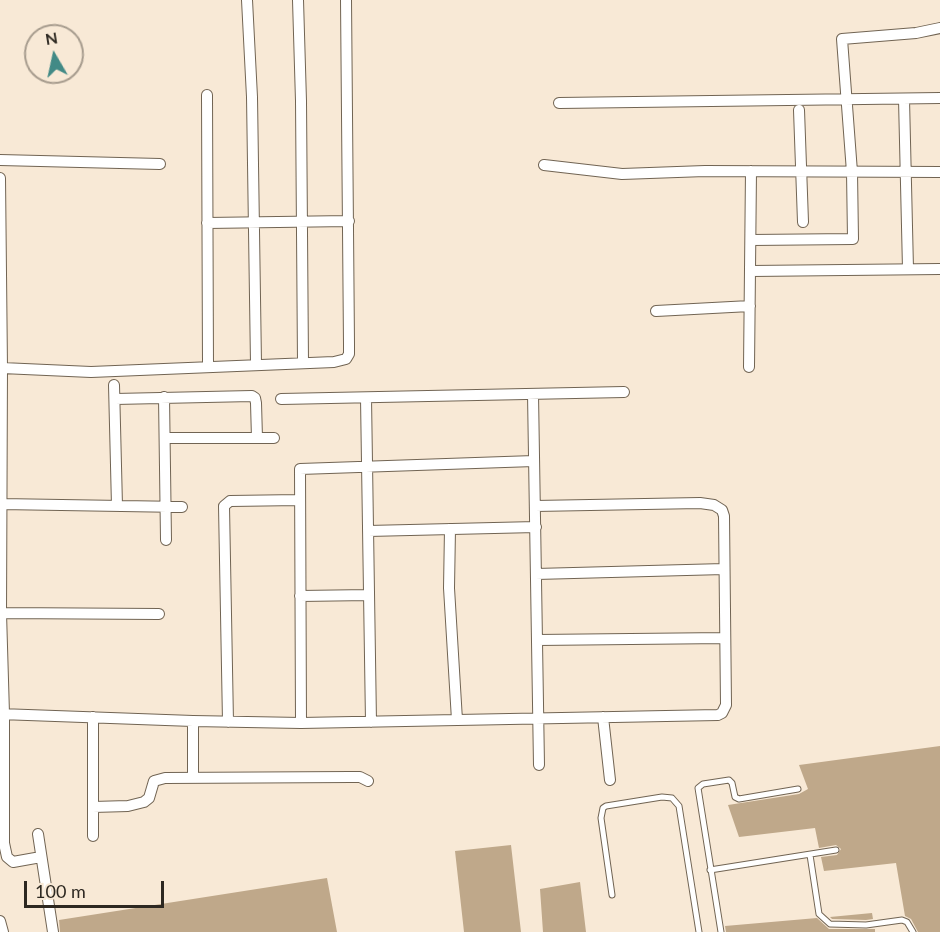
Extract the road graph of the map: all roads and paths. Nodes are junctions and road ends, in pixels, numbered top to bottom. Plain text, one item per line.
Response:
1 (247, 0) edge
2 (298, 0) edge
3 (346, 0) edge
4 (940, 28) edge
5 (207, 95) dead end
6 (940, 98) edge
7 (904, 99) junction
8 (847, 100) junction
9 (559, 103) dead end
10 (799, 110) dead end
11 (0, 160) edge
12 (160, 164) dead end
13 (544, 165) dead end
14 (752, 171) junction
15 (802, 171) junction
16 (852, 172) junction
17 (906, 172) junction
18 (940, 172) edge
19 (0, 178) edge
20 (349, 221) junction
21 (254, 222) junction
22 (302, 222) junction
23 (803, 222) dead end
24 (207, 223) junction
25 (751, 240) junction
26 (908, 269) junction
27 (940, 269) edge
28 (751, 271) junction
29 (1, 299) edge
30 (750, 306) junction
31 (656, 311) dead end
32 (1, 363) edge
33 (303, 363) junction
34 (256, 364) junction
35 (208, 366) junction
36 (748, 367) dead end
37 (114, 386) dead end
38 (624, 392) dead end
39 (533, 394) junction
40 (164, 397) junction
41 (366, 398) junction
42 (115, 399) junction
43 (281, 399) dead end
44 (165, 438) junction
45 (257, 438) junction
46 (274, 438) dead end
47 (534, 461) junction
48 (366, 466) junction
49 (1, 473) edge
50 (299, 500) junction
51 (1, 504) edge
52 (117, 506) junction
53 (166, 506) junction
54 (535, 506) junction
55 (182, 507) dead end
56 (536, 527) junction
57 (450, 529) junction
58 (368, 531) junction
59 (1, 540) edge
60 (166, 540) dead end
61 (724, 569) junction
62 (536, 574) junction
63 (369, 595) junction
64 (300, 596) junction
65 (1, 613) edge
66 (159, 614) dead end
67 (725, 638) junction
68 (537, 640) junction
69 (2, 714) edge
70 (93, 717) junction
71 (603, 717) junction
72 (538, 718) junction
73 (457, 720) junction
74 (193, 721) junction
75 (228, 722) junction
76 (371, 722) junction
77 (301, 723) junction
78 (539, 765) dead end
79 (193, 778) junction
80 (610, 780) dead end
81 (368, 781) dead end
82 (2, 785) edge
83 (798, 789) dead end
84 (93, 807) junction
85 (2, 834) edge
86 (38, 834) dead end
87 (93, 836) dead end
88 (836, 850) dead end
89 (810, 855) junction
90 (41, 857) junction
91 (710, 870) junction
92 (612, 895) dead end
93 (0, 921) edge
94 (3, 932) edge
95 (52, 932) edge
96 (699, 932) edge
97 (721, 932) edge
98 (914, 932) edge

1 - 21 street
2 - 22 street
3 - 20 street
4 - 8 street
5 - 24 street
6 - 7 street
7 - 8 street
7 - 17 street
8 - 9 street
8 - 16 street
10 - 15 street
11 - 12 street
13 - 14 street
14 - 15 street
14 - 25 street
15 - 16 street
15 - 23 street
16 - 17 street
16 - 25 street
17 - 18 street
17 - 26 street
19 - 29 street
20 - 22 street
20 - 33 street
21 - 22 street
21 - 24 street
21 - 34 street
22 - 33 street
24 - 35 street
25 - 28 street
26 - 27 street
26 - 28 street
28 - 30 street
29 - 32 street
30 - 31 street
30 - 36 street
32 - 35 street
32 - 49 street
33 - 34 street
34 - 35 street
37 - 42 street
38 - 39 street
39 - 41 street
39 - 47 street
40 - 42 street
40 - 44 street
40 - 45 street
41 - 43 street
41 - 48 street
42 - 52 street
44 - 45 street
44 - 53 street
45 - 46 street
47 - 48 street
47 - 54 street
48 - 50 street
48 - 58 street
49 - 51 street
50 - 64 street
50 - 75 street
51 - 52 street
51 - 59 street
52 - 53 street
53 - 55 street
53 - 60 street
54 - 56 street
54 - 61 street
56 - 57 street
56 - 62 street
57 - 58 street
57 - 73 street
58 - 63 street
59 - 65 street
61 - 62 street
61 - 67 street
62 - 68 street
63 - 64 street
63 - 76 street
64 - 77 street
65 - 66 street
65 - 69 street
67 - 68 street
67 - 71 street
68 - 72 street
69 - 70 street
69 - 82 street
70 - 74 street
70 - 84 street
71 - 72 street
71 - 80 street
72 - 73 street
72 - 78 street
73 - 76 street
74 - 75 street
74 - 79 street
75 - 77 street
76 - 77 street
79 - 81 street
79 - 84 street
82 - 85 street
83 - 91 lane
84 - 87 street
85 - 90 street
86 - 90 street
88 - 89 lane
89 - 91 lane
89 - 98 lane
90 - 95 street
91 - 97 lane
92 - 96 lane
93 - 94 street

